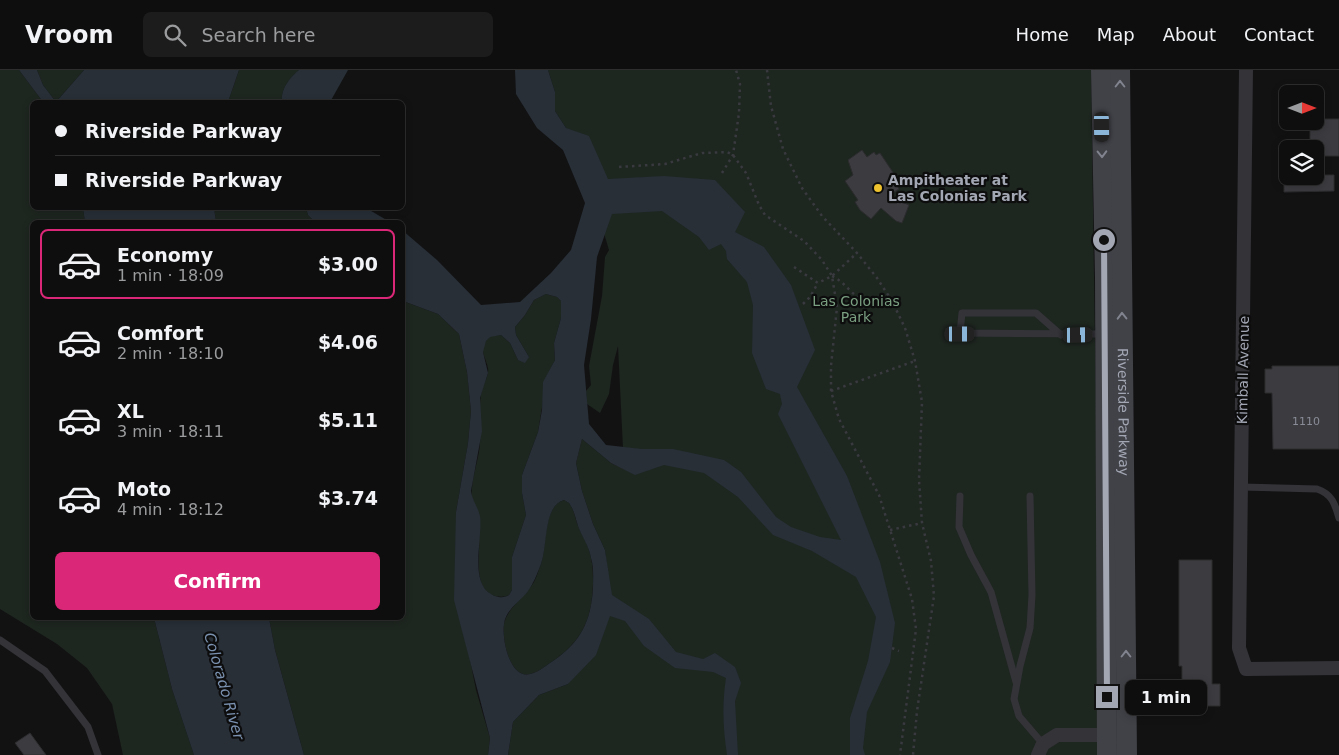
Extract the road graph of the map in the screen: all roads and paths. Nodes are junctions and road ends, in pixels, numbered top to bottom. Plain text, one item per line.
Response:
1 (736, 70) edge
2 (767, 70) edge
3 (1101, 70) edge
4 (1120, 70) edge
5 (1246, 70) edge
6 (733, 155) junction
7 (619, 167) dead end
8 (722, 173) dead end
9 (857, 253) junction
10 (794, 267) dead end
11 (832, 276) junction
12 (818, 283) junction
13 (892, 301) junction
14 (803, 304) dead end
15 (1105, 334) junction
16 (1061, 335) junction
17 (915, 361) junction
18 (831, 391) junction
19 (1242, 487) junction
20 (960, 496) dead end
21 (1030, 496) dead end
22 (1339, 518) edge
23 (922, 523) junction
24 (890, 530) junction
25 (0, 640) edge
26 (892, 648) dead end
27 (899, 651) dead end
28 (1339, 668) edge
29 (1017, 684) junction
30 (1107, 735) junction
31 (1041, 750) edge
32 (98, 755) edge
33 (900, 755) edge
34 (913, 755) edge
35 (1108, 755) edge
36 (1127, 755) edge

1 - 6 path
2 - 9 path
3 -> 15 main road, Riverside Parkway
36 -> 4 main road, Riverside Parkway
5 - 19 street, Kimball Avenue
6 - 7 path
6 - 8 path
6 - 11 path
9 - 11 path
9 - 13 path
10 - 12 path
11 - 12 path
11 - 13 path
11 - 18 path
12 - 14 path
13 - 17 path
15 - 16 lane
15 - 30 main road, Riverside Parkway
16 - 16 lane
17 - 18 path
17 - 23 path
18 - 24 path
19 - 22 lane
19 - 28 street, Kimball Avenue
20 - 29 lane
21 - 29 lane
23 - 24 path
23 - 34 path
24 - 33 path
25 - 32 lane
26 - 27 path
29 - 31 lane
30 - 31 street
30 - 35 main road, Riverside Parkway

